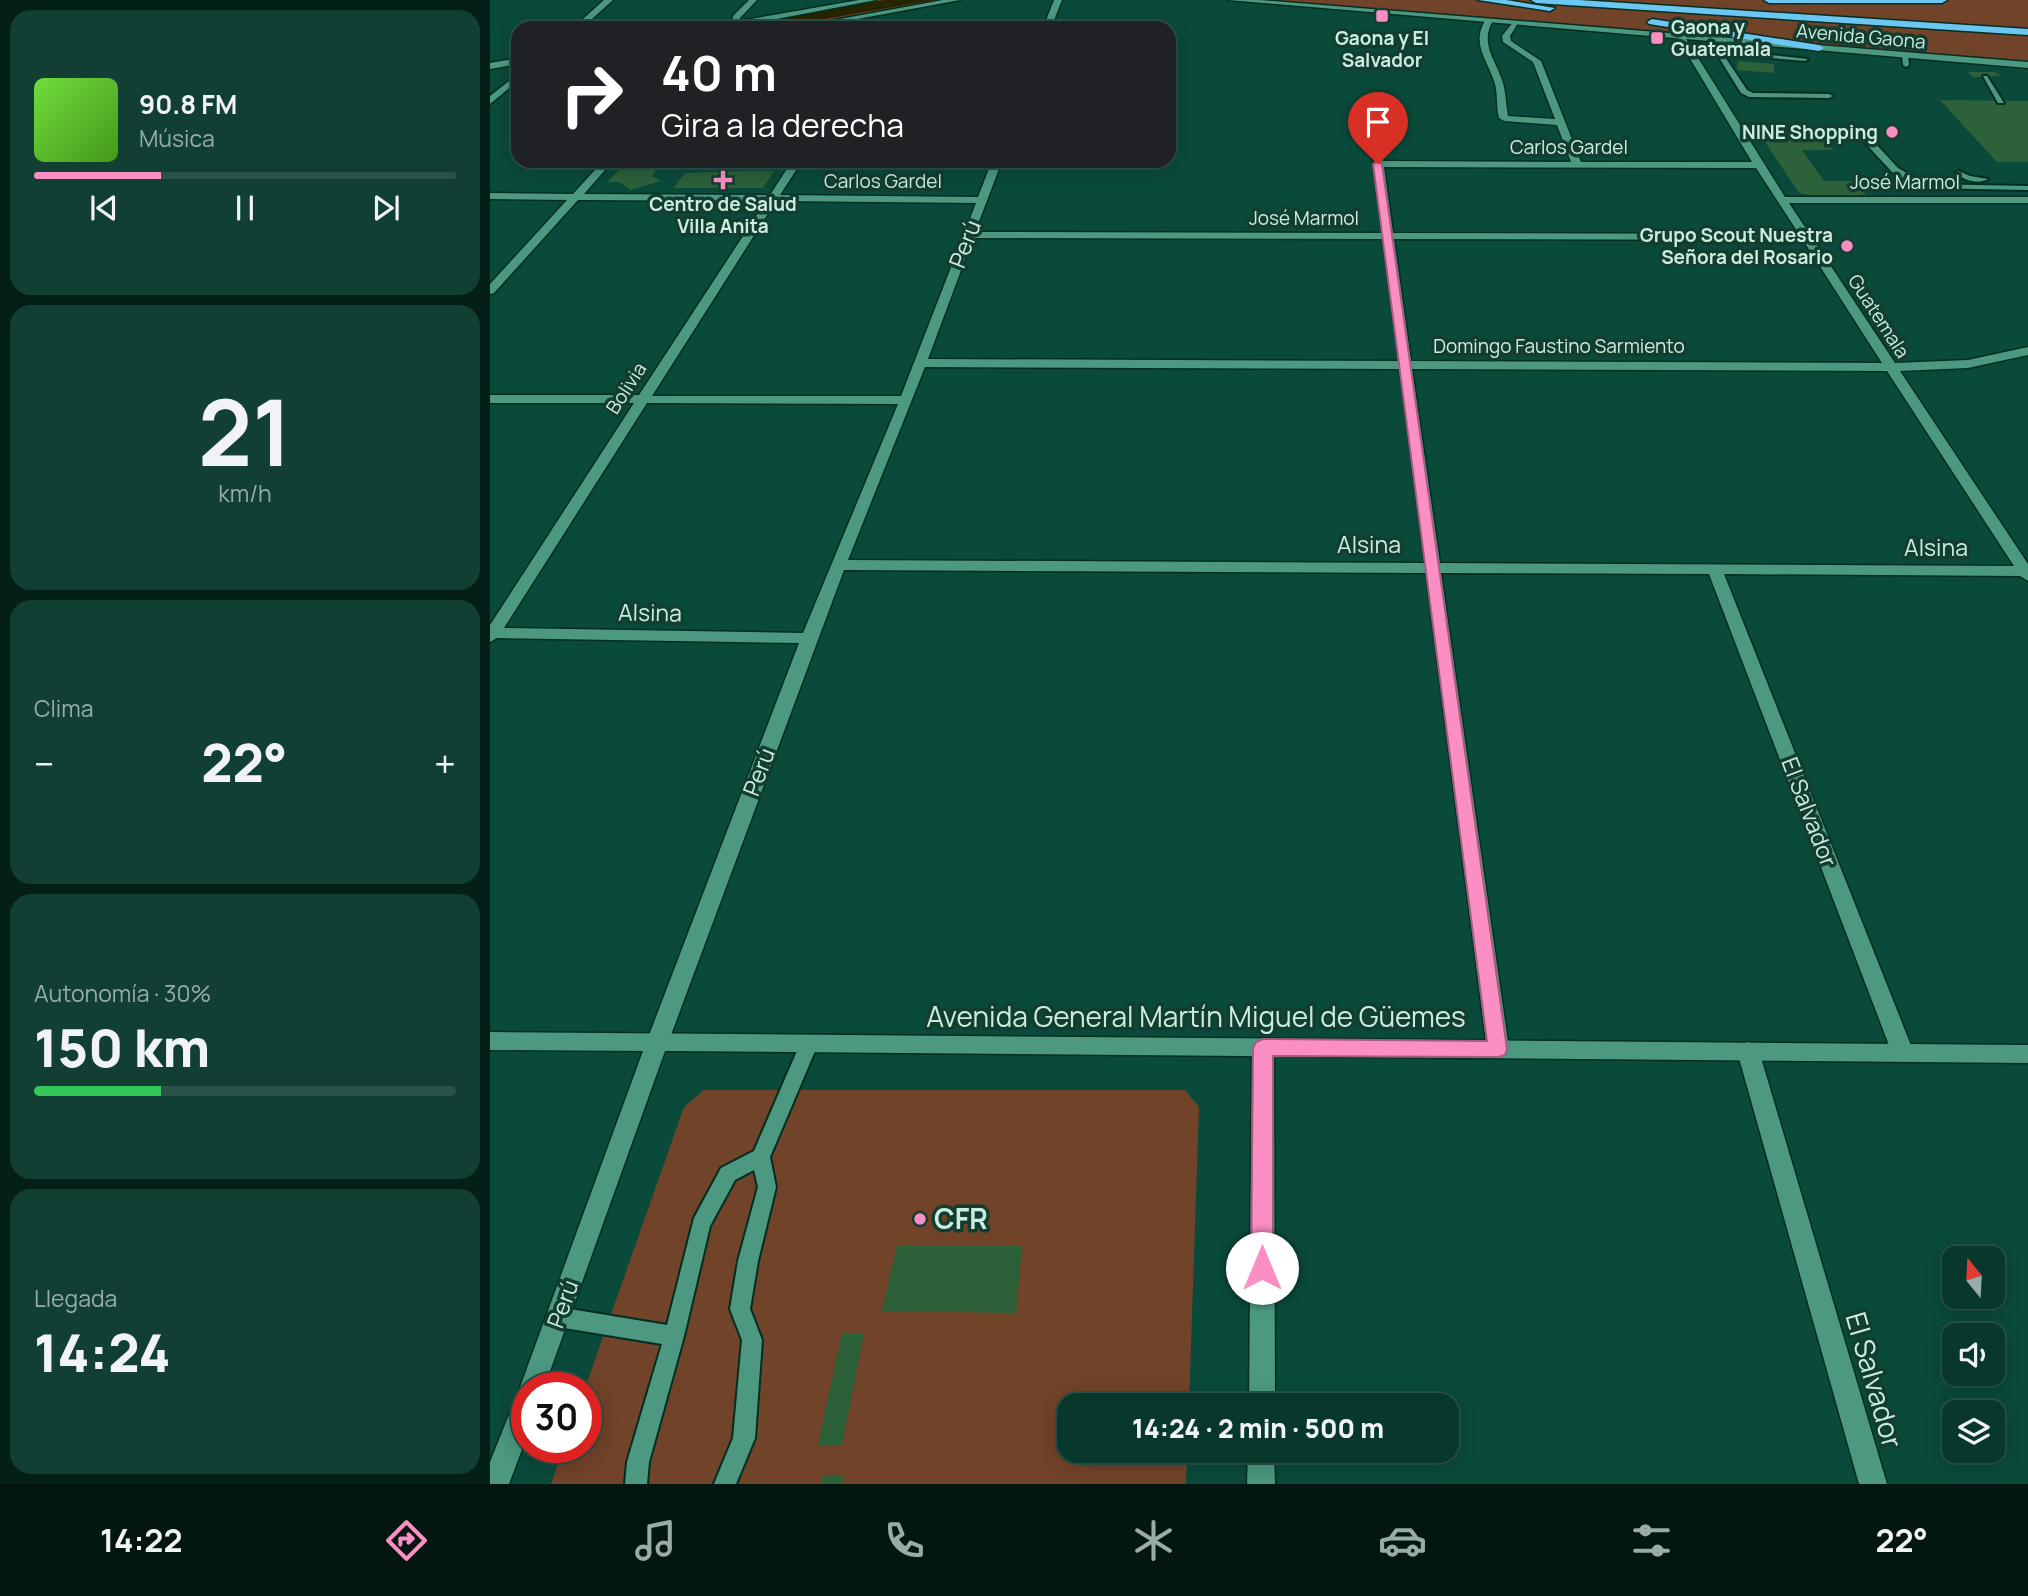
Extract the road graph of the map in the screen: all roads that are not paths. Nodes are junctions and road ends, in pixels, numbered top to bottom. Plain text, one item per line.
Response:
1 (609, 0) edge
2 (753, 0) edge
3 (872, 0) edge
4 (956, 0) edge
5 (1058, 0) edge
6 (1232, 0) edge
7 (1483, 0) edge
8 (1536, 0) edge
9 (1631, 0) edge
10 (1769, 0) edge
11 (1942, 0) edge
12 (1613, 17) dead end
13 (1638, 20) dead end
14 (586, 21) edge
15 (736, 21) edge
16 (754, 21) edge
17 (844, 21) edge
18 (1050, 21) edge
19 (1489, 21) junction
20 (1514, 23) junction
21 (2028, 24) edge
22 (2028, 32) edge
23 (1681, 37) junction
24 (1819, 48) junction
25 (1905, 55) junction
26 (1805, 59) dead end
27 (1975, 61) junction
28 (511, 62) edge
29 (1906, 65) dead end
30 (2028, 65) edge
31 (490, 66) edge
32 (511, 78) edge
33 (499, 80) dead end
34 (511, 83) edge
35 (1829, 96) dead end
36 (490, 101) edge
37 (2001, 101) dead end
38 (1371, 108) dead end
39 (1559, 122) junction
40 (1857, 129) dead end
41 (1378, 164) junction
42 (1577, 164) junction
43 (1759, 165) junction
44 (602, 168) edge
45 (792, 168) edge
46 (994, 168) edge
47 (1959, 173) dead end
48 (2019, 179) dead end
49 (2028, 188) edge
50 (490, 196) edge
51 (577, 196) junction
52 (773, 198) junction
53 (982, 200) junction
54 (1782, 200) junction
55 (2028, 200) edge
56 (969, 235) junction
57 (1388, 236) junction
58 (1807, 237) junction
59 (490, 291) edge
60 (2028, 351) edge
61 (920, 363) junction
62 (1405, 365) junction
63 (1891, 367) junction
64 (490, 399) edge
65 (906, 400) junction
66 (640, 401) junction
67 (840, 565) junction
68 (1432, 569) junction
69 (1715, 570) junction
70 (2026, 574) edge
71 (491, 634) edge
72 (809, 638) junction
73 (490, 1041) edge
74 (657, 1043) junction
75 (809, 1044) junction
76 (1263, 1048) junction
77 (1498, 1049) junction
78 (1748, 1051) junction
79 (1903, 1054) junction
80 (2028, 1054) edge
81 (761, 1157) junction
82 (558, 1317) junction
83 (674, 1336) junction
84 (537, 1372) edge
85 (1262, 1393) edge
86 (511, 1442) edge
87 (1261, 1463) edge
88 (495, 1484) edge
89 (636, 1484) edge
90 (725, 1484) edge
91 (1261, 1484) edge
92 (1873, 1484) edge

1 - 14 street
2 - 15 street
3 - 16 street
4 - 17 street
5 - 18 street
6 - 19 street, Avenida Gaona
7 - 12 highway
8 - 22 highway
9 - 21 highway
10 - 11 highway
13 - 24 highway
19 - 20 street, Avenida Gaona
19 - 39 street
20 - 23 street, Avenida Gaona
20 - 39 street
23 - 24 street, Avenida Gaona
23 - 43 street, Guatemala
24 - 25 street, Avenida Gaona
25 - 27 street, Avenida Gaona
25 - 29 lane
26 - 35 lane
27 - 30 street, Avenida Gaona
27 - 37 lane
28 - 31 street
32 - 33 street
34 - 36 street
38 - 41 street
39 - 42 street
40 - 49 lane
41 - 42 street, Carlos Gardel
41 - 57 street
42 - 43 street, Carlos Gardel
43 - 54 street, Guatemala
44 - 51 street
45 - 52 street, Bolivia
46 - 53 street, Perú
47 - 48 lane
50 - 51 street, Carlos Gardel
51 - 52 street, Carlos Gardel
51 - 59 street
52 - 53 street, Carlos Gardel
52 - 66 street, Bolivia
53 - 56 street, Perú
54 - 55 street, José Marmol
54 - 58 street, Guatemala
56 - 57 street, José Marmol
56 - 61 street, Perú
57 - 58 street, José Marmol
57 - 62 street
58 - 63 street, Guatemala
60 - 63 street, Domingo Faustino Sarmiento
61 - 62 street, Domingo Faustino Sarmiento
61 - 65 street, Perú
62 - 63 street, Domingo Faustino Sarmiento
62 - 68 street
63 - 70 street, Guatemala
64 - 66 street
65 - 66 street
65 - 67 street, Perú
66 - 71 street, Bolivia
67 - 68 street, Alsina
67 - 72 street, Perú
68 - 69 street, Alsina
68 - 77 street
69 - 70 street, Alsina
69 - 79 street, El Salvador
71 - 72 street, Alsina
72 - 74 street, Perú
73 - 74 street, Avenida General Martín Miguel de Güemes
74 - 75 street, Avenida General Martín Miguel de Güemes
74 - 82 street, Perú
75 - 76 street, Avenida General Martín Miguel de Güemes
75 - 81 lane
76 - 77 street, Avenida General Martín Miguel de Güemes
76 - 85 street
77 - 78 street, Avenida General Martín Miguel de Güemes
78 - 79 street, Avenida General Martín Miguel de Güemes
78 - 92 street, El Salvador
79 - 80 street, Avenida General Martín Miguel de Güemes
81 - 83 lane
81 - 90 lane
82 - 83 lane
82 - 84 street, Perú
83 - 89 lane
86 - 88 street
87 - 91 street

